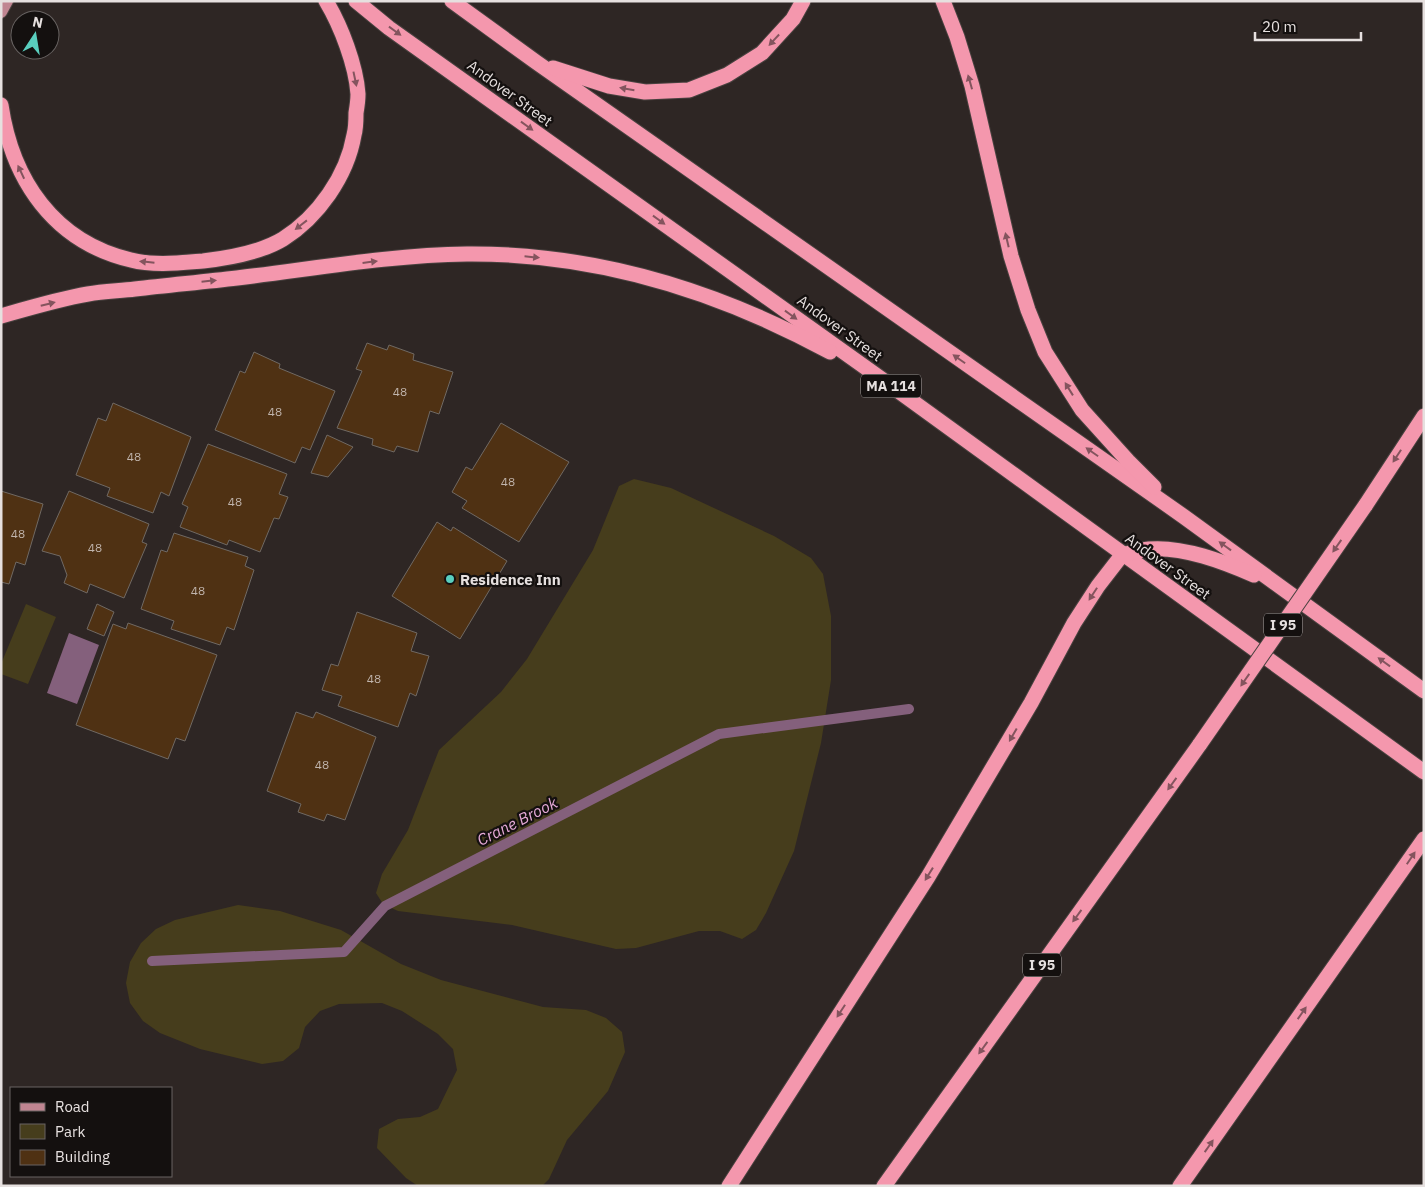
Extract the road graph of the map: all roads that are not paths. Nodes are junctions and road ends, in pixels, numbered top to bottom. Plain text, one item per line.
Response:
1 (7, 1) edge
2 (326, 1) edge
3 (356, 1) edge
4 (452, 1) edge
5 (803, 1) edge
6 (942, 1) edge
7 (1, 12) edge
8 (536, 62) junction
9 (1, 105) edge
10 (1, 316) edge
11 (890, 385) junction
12 (1424, 416) edge
13 (1183, 516) junction
14 (1122, 555) junction
15 (1278, 584) junction
16 (1424, 691) edge
17 (1424, 772) edge
18 (1424, 839) edge
19 (729, 1186) edge
20 (884, 1186) edge
21 (1180, 1186) edge

1 - 7 main road
2 -> 9 highway
3 -> 11 highway, Andover Street / MA 114
4 - 8 highway
5 -> 8 highway
13 -> 6 highway
13 -> 8 highway
10 -> 11 highway
11 - 14 highway, Andover Street / MA 114
12 -> 20 highway, I 95, bridge
15 -> 13 highway
14 - 15 highway
14 - 17 highway, Andover Street / MA 114
14 -> 19 highway
16 -> 15 highway
21 -> 18 highway

